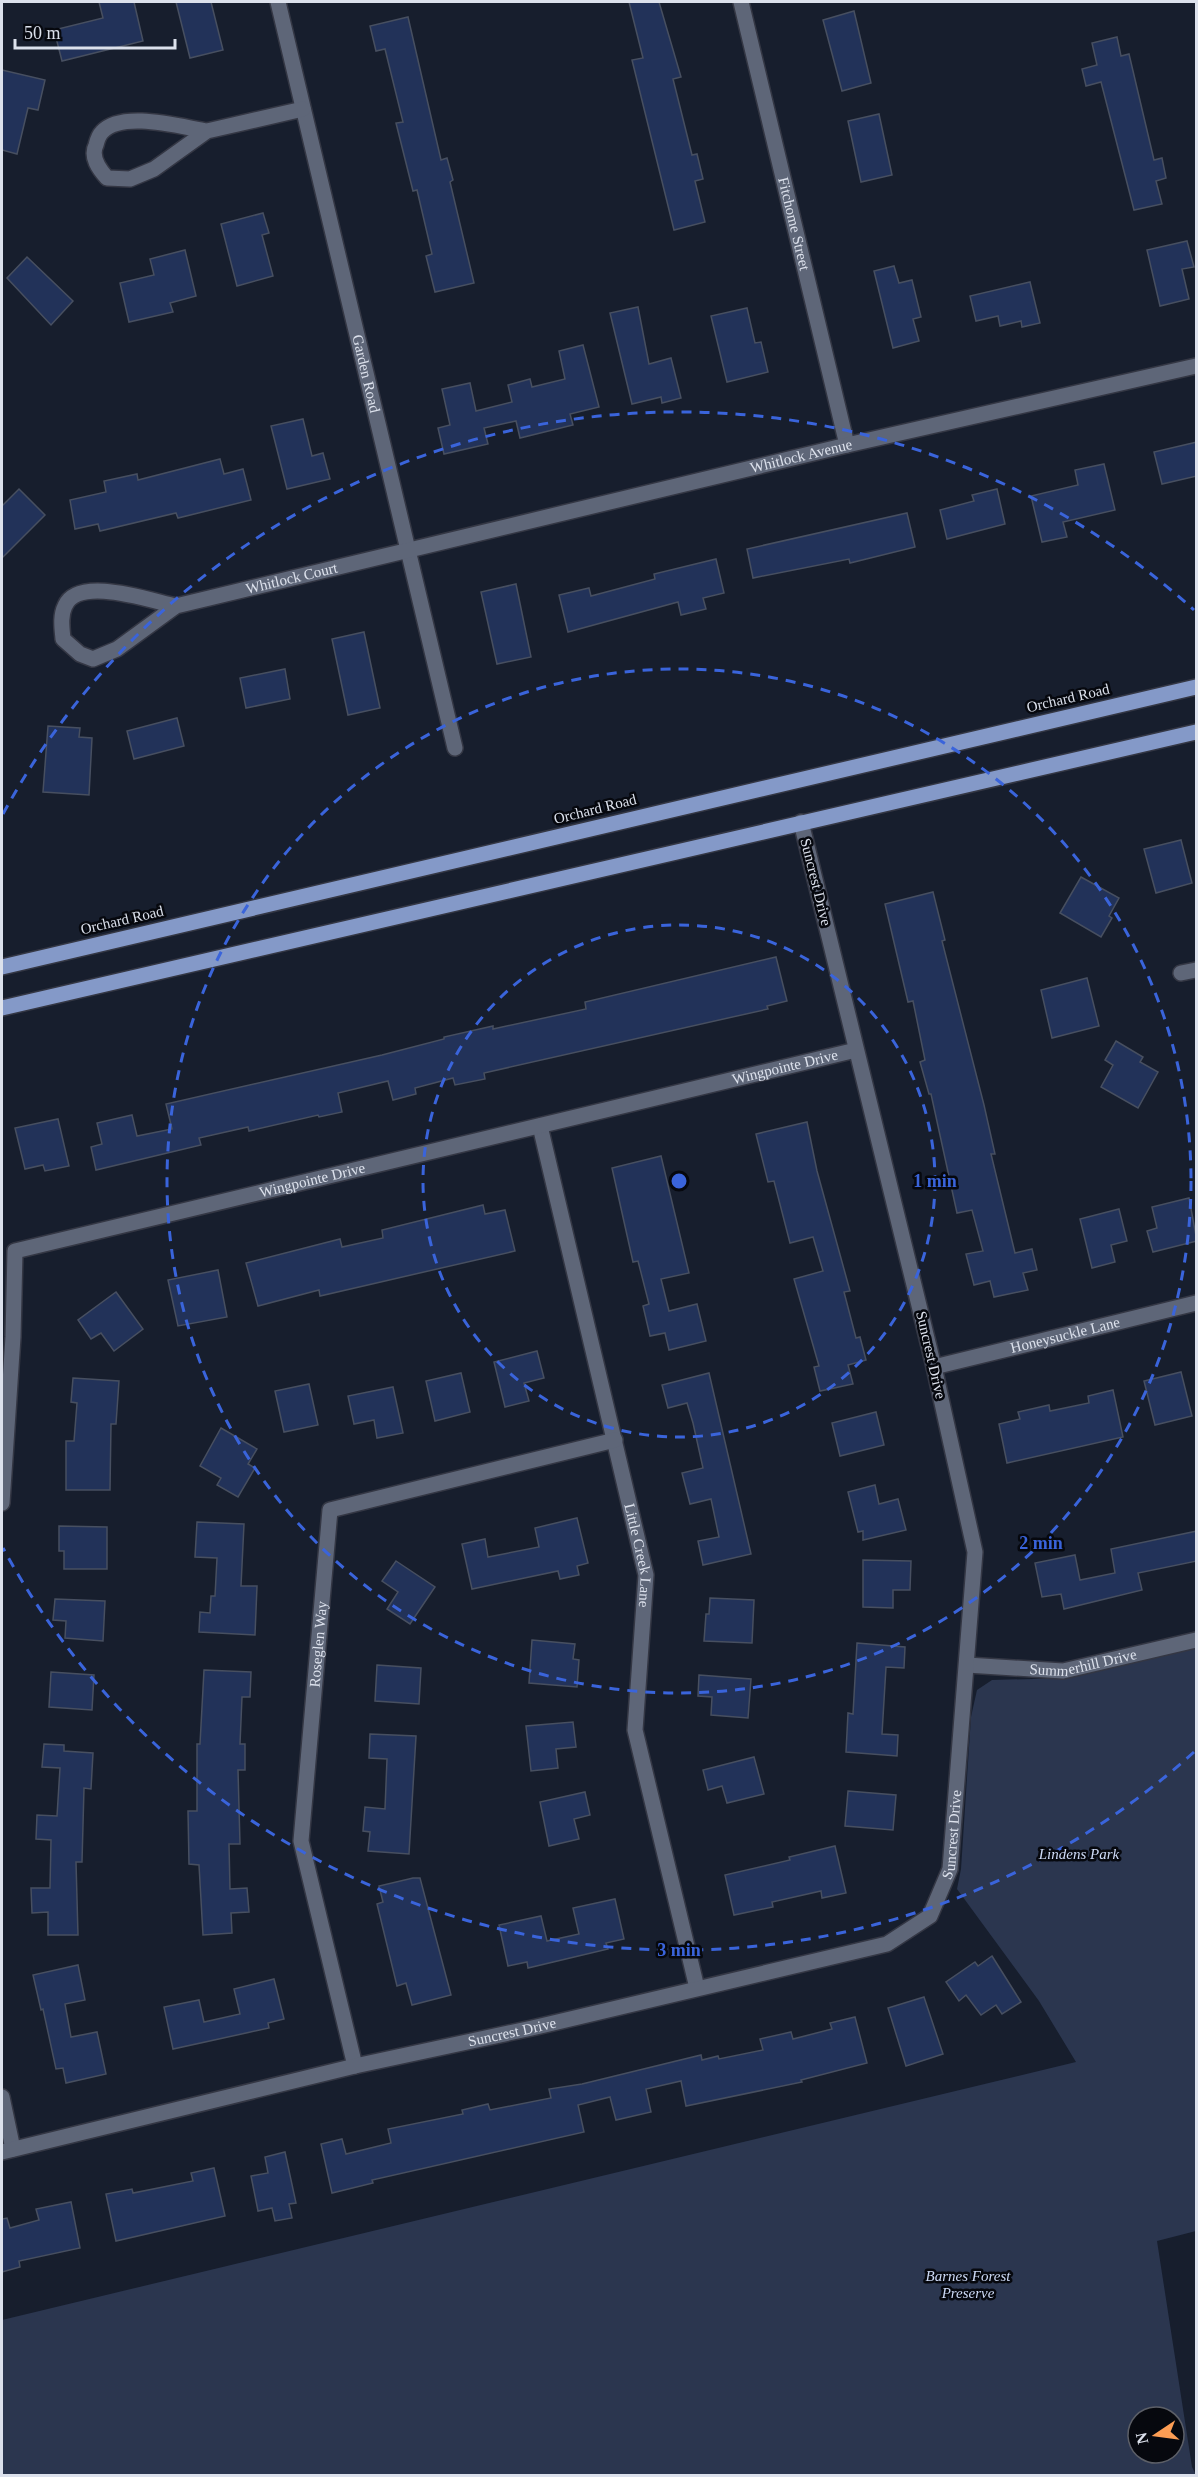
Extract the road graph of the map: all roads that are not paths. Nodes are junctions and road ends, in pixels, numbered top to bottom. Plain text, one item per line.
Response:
1 (278, 2) edge
2 (741, 2) edge
3 (303, 109) junction
4 (207, 131) junction
5 (1197, 366) edge
6 (847, 445) junction
7 (409, 552) junction
8 (176, 606) junction
9 (1197, 687) edge
10 (1197, 732) edge
11 (455, 748) dead end
12 (801, 822) junction
13 (2, 967) edge
14 (2, 1008) edge
15 (856, 1050) junction
16 (540, 1126) junction
17 (1197, 1303) edge
18 (934, 1367) junction
19 (615, 1440) junction
20 (2, 1503) edge
21 (1197, 1640) edge
22 (967, 1665) junction
23 (697, 1988) junction
24 (354, 2066) junction
25 (2, 2097) edge
26 (7, 2150) edge

1 - 3 street, Garden Road
2 - 6 street, Fitchome Street
3 - 4 street
3 - 7 street, Garden Road
4 - 4 street
5 - 6 street, Whitlock Avenue
6 - 7 street, Whitlock Avenue
7 - 8 street, Whitlock Court
7 - 11 street, Garden Road
8 - 8 street, Whitlock Court
9 - 13 main road, Orchard Road
10 - 12 main road
12 - 14 main road
12 - 15 street, Suncrest Drive
15 - 16 street, Wingpointe Drive
15 - 18 street, Suncrest Drive
16 - 19 street, Little Creek Lane
16 - 20 street, Wingpointe Drive
17 - 18 street, Honeysuckle Lane
18 - 22 street, Suncrest Drive
19 - 23 street, Little Creek Lane
19 - 24 street, Roseglen Way
21 - 22 street, Summerhill Drive
22 - 23 street, Suncrest Drive
23 - 24 street, Suncrest Drive
24 - 26 street, Suncrest Drive
25 - 26 street

